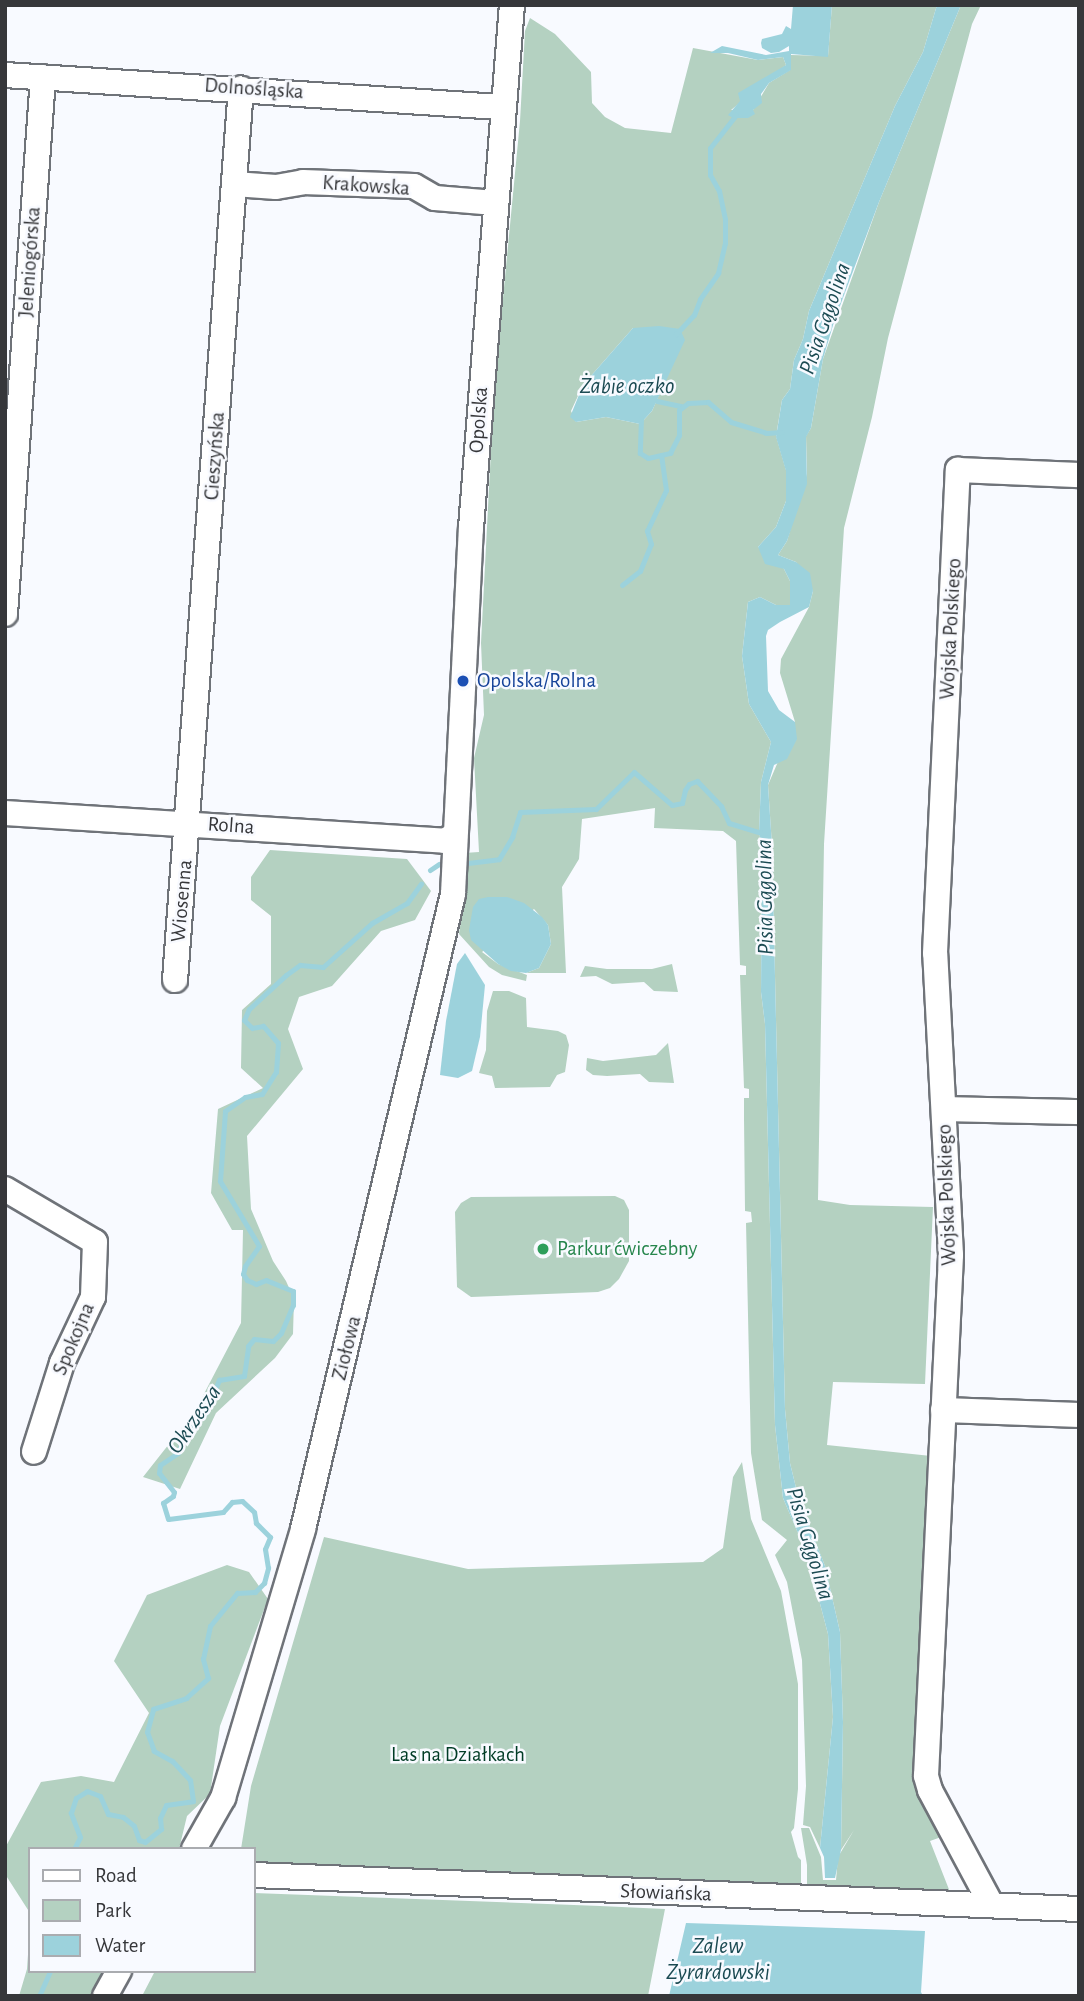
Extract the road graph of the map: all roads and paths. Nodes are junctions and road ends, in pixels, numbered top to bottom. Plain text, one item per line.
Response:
1 (512, 5) edge
2 (5, 75) edge
3 (43, 77) junction
4 (241, 88) junction
5 (503, 107) junction
6 (234, 184) junction
7 (495, 202) junction
8 (1079, 475) edge
9 (5, 614) edge
10 (5, 813) edge
11 (188, 823) junction
12 (455, 844) junction
13 (176, 980) dead end
14 (944, 1109) junction
15 (1079, 1112) edge
16 (5, 1189) edge
17 (943, 1410) junction
18 (1079, 1415) edge
19 (34, 1452) dead end
20 (195, 1847) edge
21 (256, 1875) edge
22 (992, 1904) junction
23 (1079, 1909) edge
24 (119, 1973) edge
25 (105, 1996) edge

1 - 5 street, Opolska
2 - 3 street, Dolnośląska
3 - 4 street, Dolnośląska
3 - 9 street, Jeleniogórska
4 - 5 street, Dolnośląska
4 - 6 street, Cieszyńska
5 - 7 street, Opolska
6 - 7 street, Krakowska
6 - 11 street, Cieszyńska
7 - 12 street, Opolska
8 - 14 street, Wojska Polskiego
10 - 11 street, Rolna
11 - 12 street, Rolna
11 - 13 street, Wiosenna
12 - 20 street, Ziołowa
14 - 15 street
14 - 17 street, Wojska Polskiego
16 - 19 street, Spokojna
17 - 18 street
17 - 22 street, Wojska Polskiego
21 - 22 street, Słowiańska
22 - 23 street, Słowiańska
24 - 25 street

